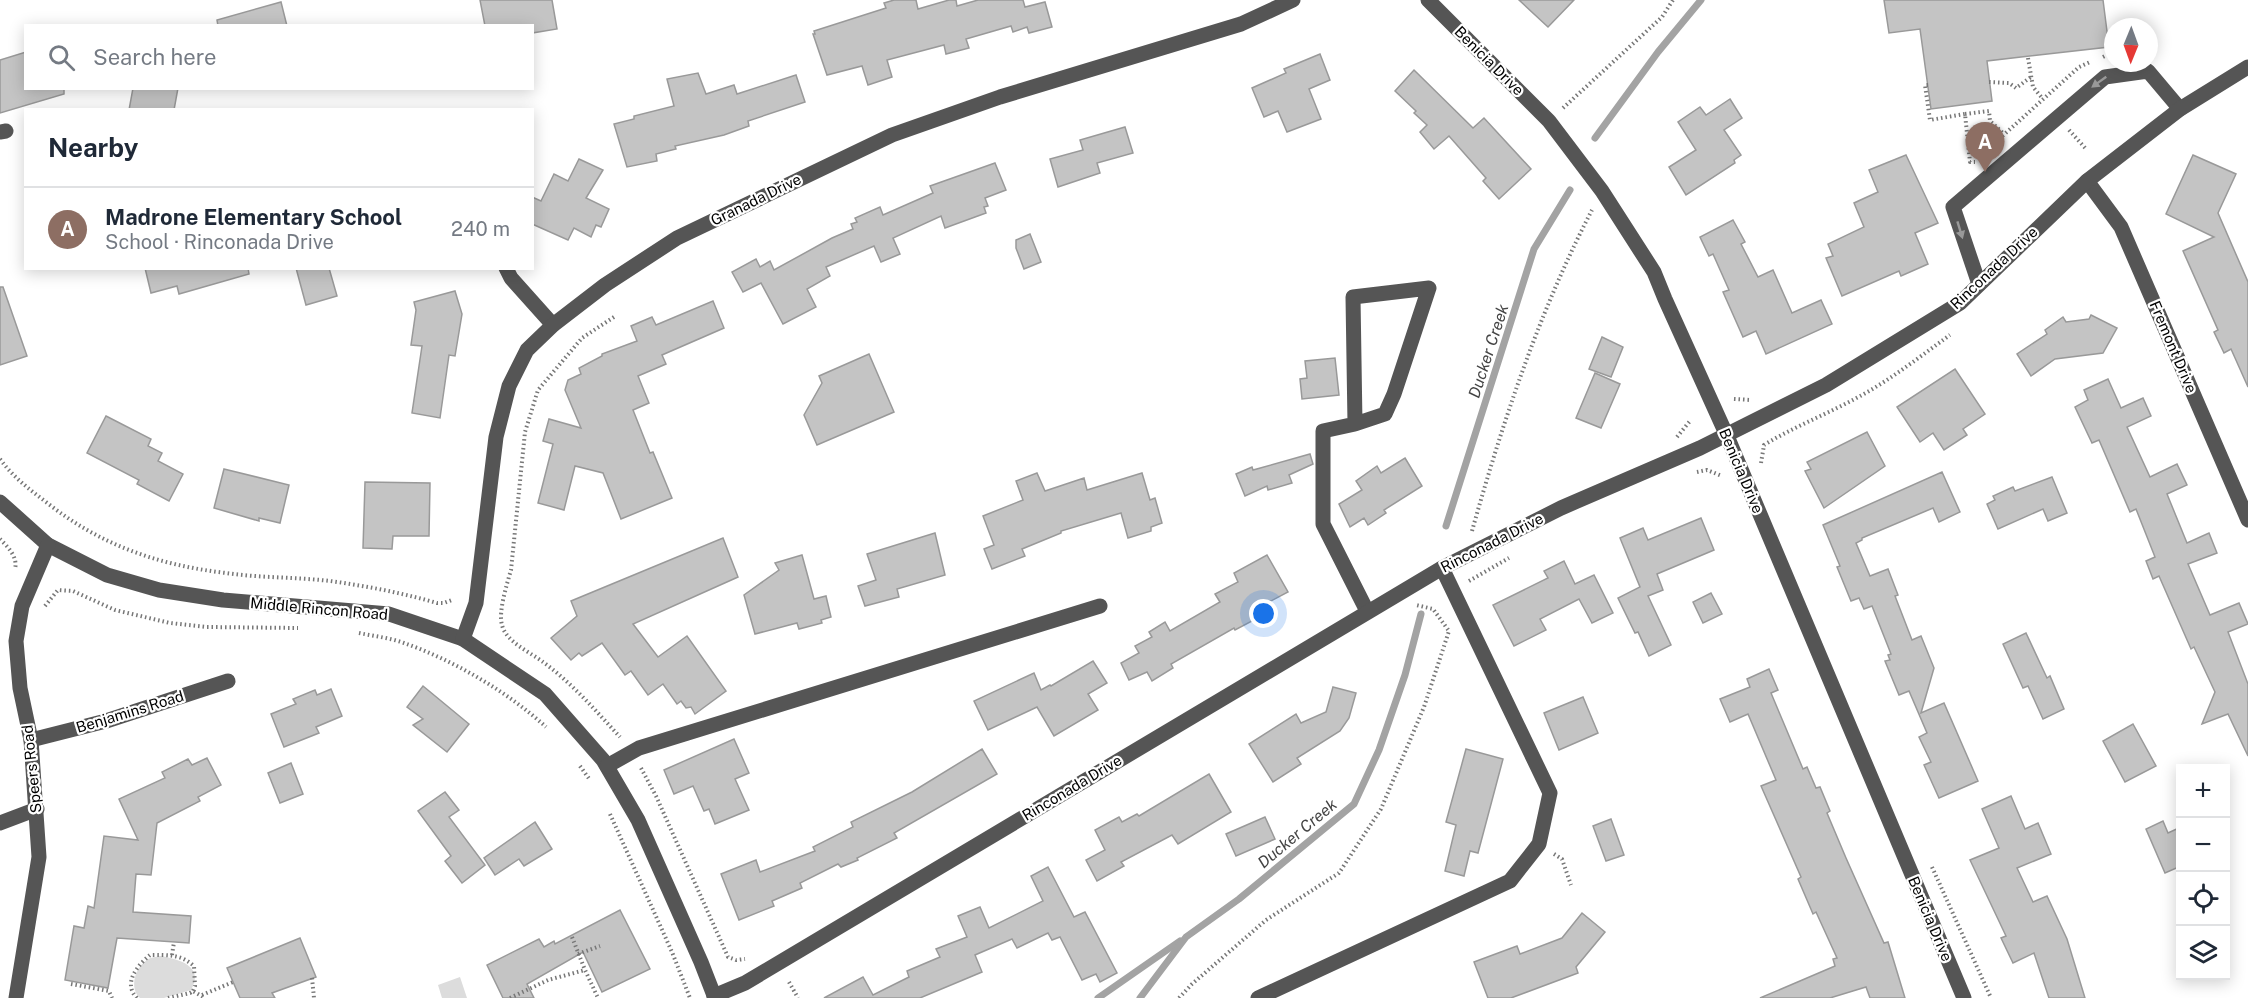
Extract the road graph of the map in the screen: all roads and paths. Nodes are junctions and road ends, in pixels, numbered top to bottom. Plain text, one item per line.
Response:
1 (1293, 0) edge
2 (1428, 0) edge
3 (1673, 0) edge
4 (2104, 56) edge
5 (2028, 58) dead end
6 (2248, 67) edge
7 (2031, 77) junction
8 (1989, 82) dead end
9 (1928, 84) dead end
10 (2043, 99) junction
11 (2180, 109) junction
12 (1965, 114) junction
13 (1549, 121) junction
14 (2067, 127) dead end
15 (2004, 134) junction
16 (2087, 150) dead end
17 (2087, 181) junction
18 (1602, 191) junction
19 (507, 270) edge
20 (1979, 284) junction
21 (614, 316) dead end
22 (554, 325) junction
23 (1955, 330) dead end
24 (1734, 399) dead end
25 (1743, 401) dead end
26 (1355, 424) junction
27 (1727, 436) junction
28 (1764, 445) dead end
29 (0, 459) edge
30 (0, 502) edge
31 (2248, 520) edge
32 (1471, 536) dead end
33 (0, 539) edge
34 (48, 545) junction
35 (16, 563) dead end
36 (1442, 568) junction
37 (452, 600) dead end
38 (45, 606) dead end
39 (1100, 606) dead end
40 (1367, 611) junction
41 (501, 624) dead end
42 (305, 628) dead end
43 (1449, 631) dead end
44 (358, 632) dead end
45 (463, 639) junction
46 (228, 681) dead end
47 (550, 731) dead end
48 (31, 740) junction
49 (575, 760) dead end
50 (607, 766) junction
51 (591, 782) dead end
52 (607, 808) dead end
53 (37, 809) junction
54 (0, 823) edge
55 (1538, 844) junction
56 (1571, 885) dead end
57 (572, 937) dead end
58 (174, 942) dead end
59 (600, 946) dead end
60 (578, 954) junction
61 (172, 956) junction
62 (585, 970) junction
63 (312, 978) dead end
64 (233, 982) dead end
65 (789, 982) dead end
66 (71, 984) dead end
67 (193, 990) junction
68 (203, 996) edge
69 (714, 997) edge
70 (16, 998) edge
71 (112, 998) edge
72 (137, 998) edge
73 (168, 998) edge
74 (314, 998) edge
75 (510, 998) edge
76 (598, 998) edge
77 (690, 998) edge
78 (798, 998) edge
79 (1179, 998) edge
80 (1258, 998) edge
81 (1964, 998) edge

1 - 22 street, Granada Drive
2 - 13 street, Benicia Drive
3 - 13 path
4 - 10 path
5 - 7 path
6 - 11 street, Rinconada Drive
7 - 8 path
7 - 10 path
9 - 12 path
10 - 15 path
11 - 17 street, Rinconada Drive
11 -> 20 street
12 - 15 path
12 - 15 path
13 - 18 street, Benicia Drive
14 - 16 path
17 - 20 street, Rinconada Drive
17 - 31 street, Fremont Drive
18 - 27 street, Benicia Drive
18 - 32 path
19 - 22 street
20 - 27 street, Rinconada Drive
21 - 41 path
22 - 45 street, Granada Drive
23 - 28 path
24 - 25 path
26 - 26 street
26 - 40 street
27 - 36 street, Rinconada Drive
27 - 81 street, Benicia Drive
29 - 37 path
30 - 34 street, Middle Rincon Road
33 - 35 path
34 - 45 street, Middle Rincon Road
34 - 48 street, Speers Road
36 - 40 street, Rinconada Drive
36 - 55 street
38 - 42 path
39 - 50 street
40 - 69 street, Rinconada Drive
43 - 79 path
44 - 47 path
45 - 50 street, Middle Rincon Road
46 - 48 street, Benjamins Road
48 - 53 street, Speers Road
49 - 51 path
50 - 69 street, Middle Rincon Road
52 - 77 path
53 - 54 street
53 - 70 street, Speers Road
55 - 56 path
55 - 80 street
57 - 60 path
58 - 61 path
59 - 60 path
60 - 62 path
61 - 67 path
61 - 72 path
62 - 75 path
62 - 76 path
63 - 74 path
64 - 68 path
65 - 78 path
66 - 71 path
67 - 68 path
67 - 73 path

